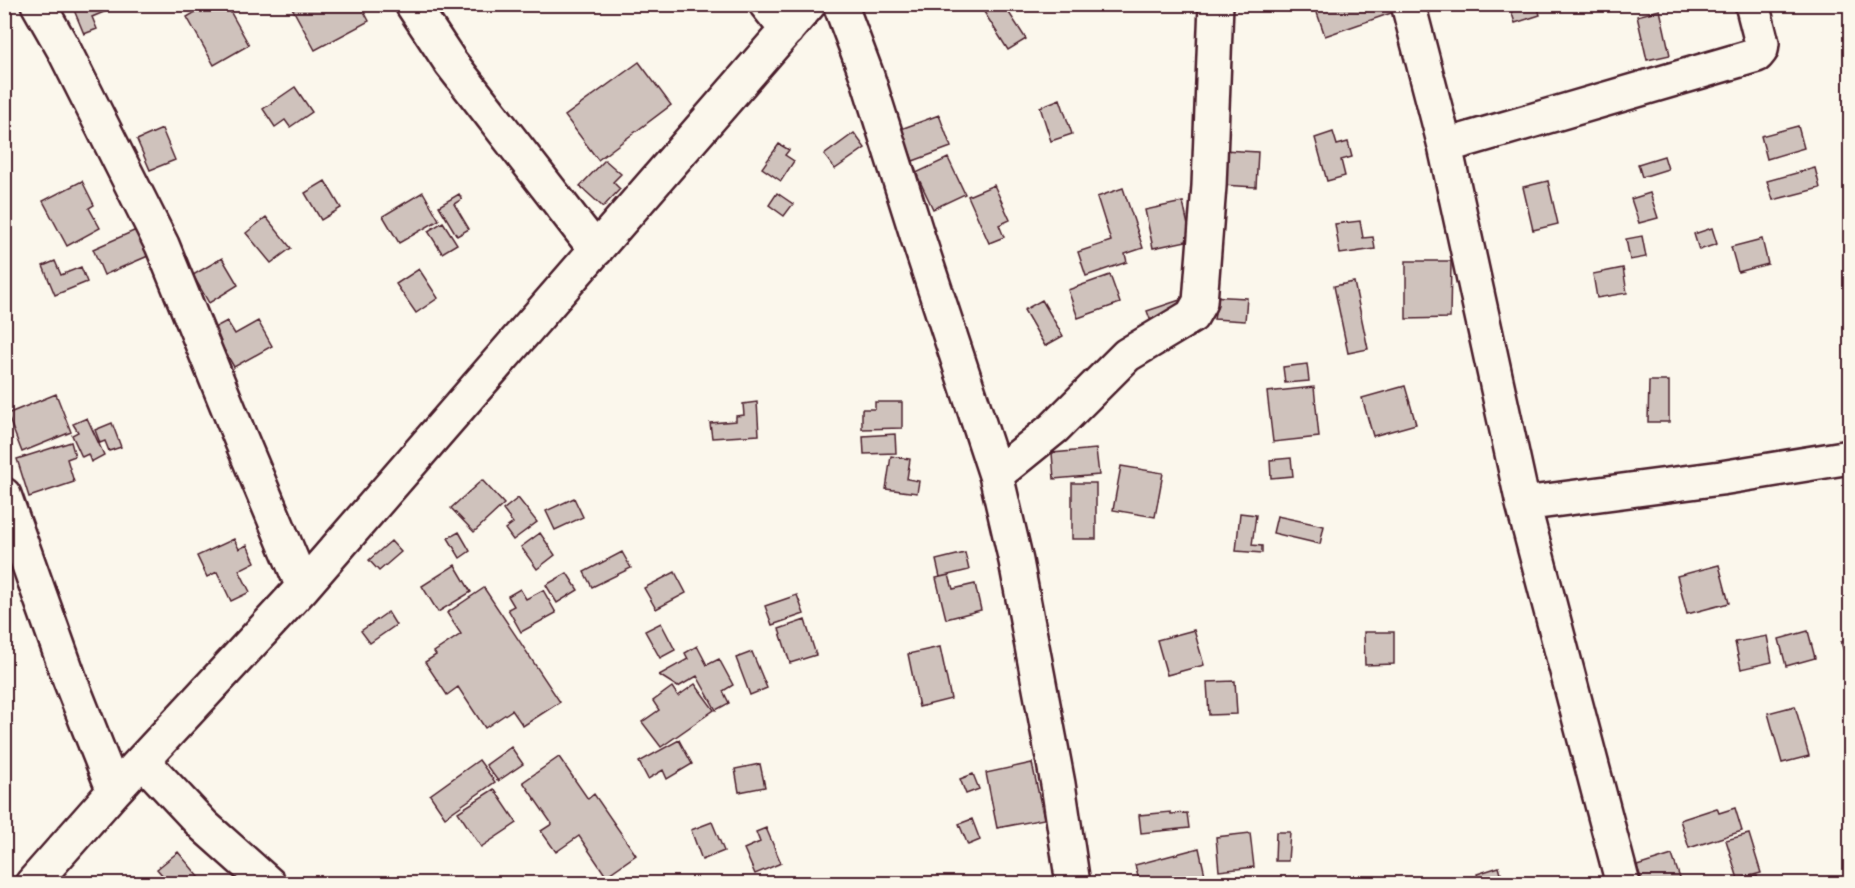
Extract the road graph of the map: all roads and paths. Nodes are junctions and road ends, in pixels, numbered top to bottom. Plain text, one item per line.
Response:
1 (38, 4) edge
2 (412, 4) edge
3 (766, 4) edge
4 (809, 4) edge
5 (840, 4) edge
6 (1216, 4) edge
7 (1408, 4) edge
8 (1752, 4) edge
9 (787, 30) junction
10 (1445, 146) junction
11 (596, 250) junction
12 (1851, 457) edge
13 (996, 475) junction
14 (4, 495) edge
15 (1523, 504) junction
16 (303, 587) junction
17 (143, 760) junction
18 (114, 791) junction
19 (32, 884) edge
20 (269, 884) edge
21 (1073, 884) edge
22 (1623, 884) edge

1 - 16 street
2 - 11 street
3 - 9 street
4 - 9 street
5 - 13 street
6 - 13 street
7 - 10 street
8 - 10 street
9 - 11 street
10 - 15 street
11 - 16 street
12 - 15 street
13 - 21 street
14 - 18 street
15 - 22 street
16 - 17 street
17 - 18 street
17 - 20 street
18 - 19 street

